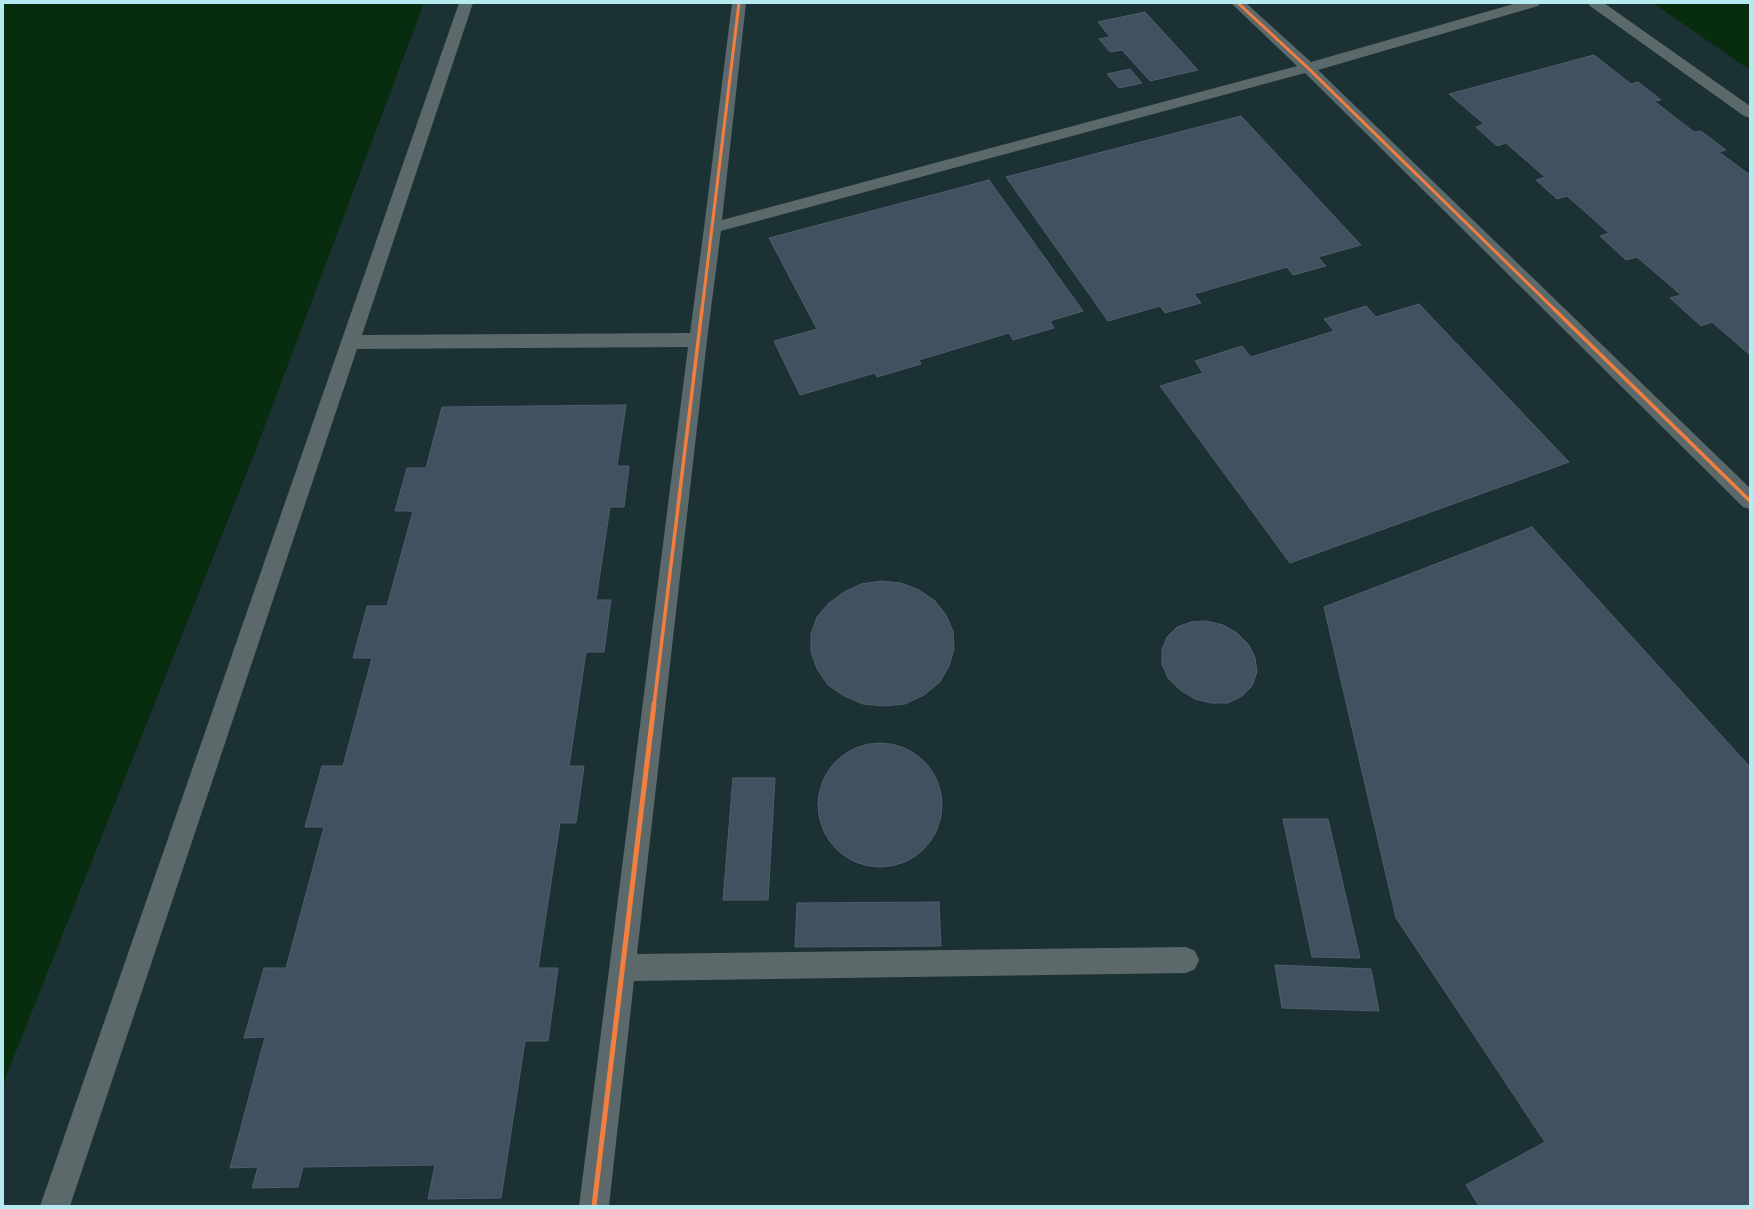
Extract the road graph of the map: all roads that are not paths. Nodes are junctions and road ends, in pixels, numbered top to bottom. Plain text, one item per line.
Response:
1 (466, 3) edge
2 (739, 3) edge
3 (1238, 3) edge
4 (1533, 3) edge
5 (1595, 3) edge
6 (1308, 68) junction
7 (1750, 113) edge
8 (713, 228) junction
9 (698, 340) junction
10 (350, 342) junction
11 (1750, 501) edge
12 (1186, 960) dead end
13 (623, 968) junction
14 (55, 1206) edge
15 (594, 1206) edge

1 - 10 street
2 - 8 street
3 - 6 street
4 - 6 street
5 - 7 street
6 - 8 street
6 - 11 street
8 - 9 street
9 - 10 street
9 - 13 street
10 - 14 street
12 - 13 street
13 - 15 street

